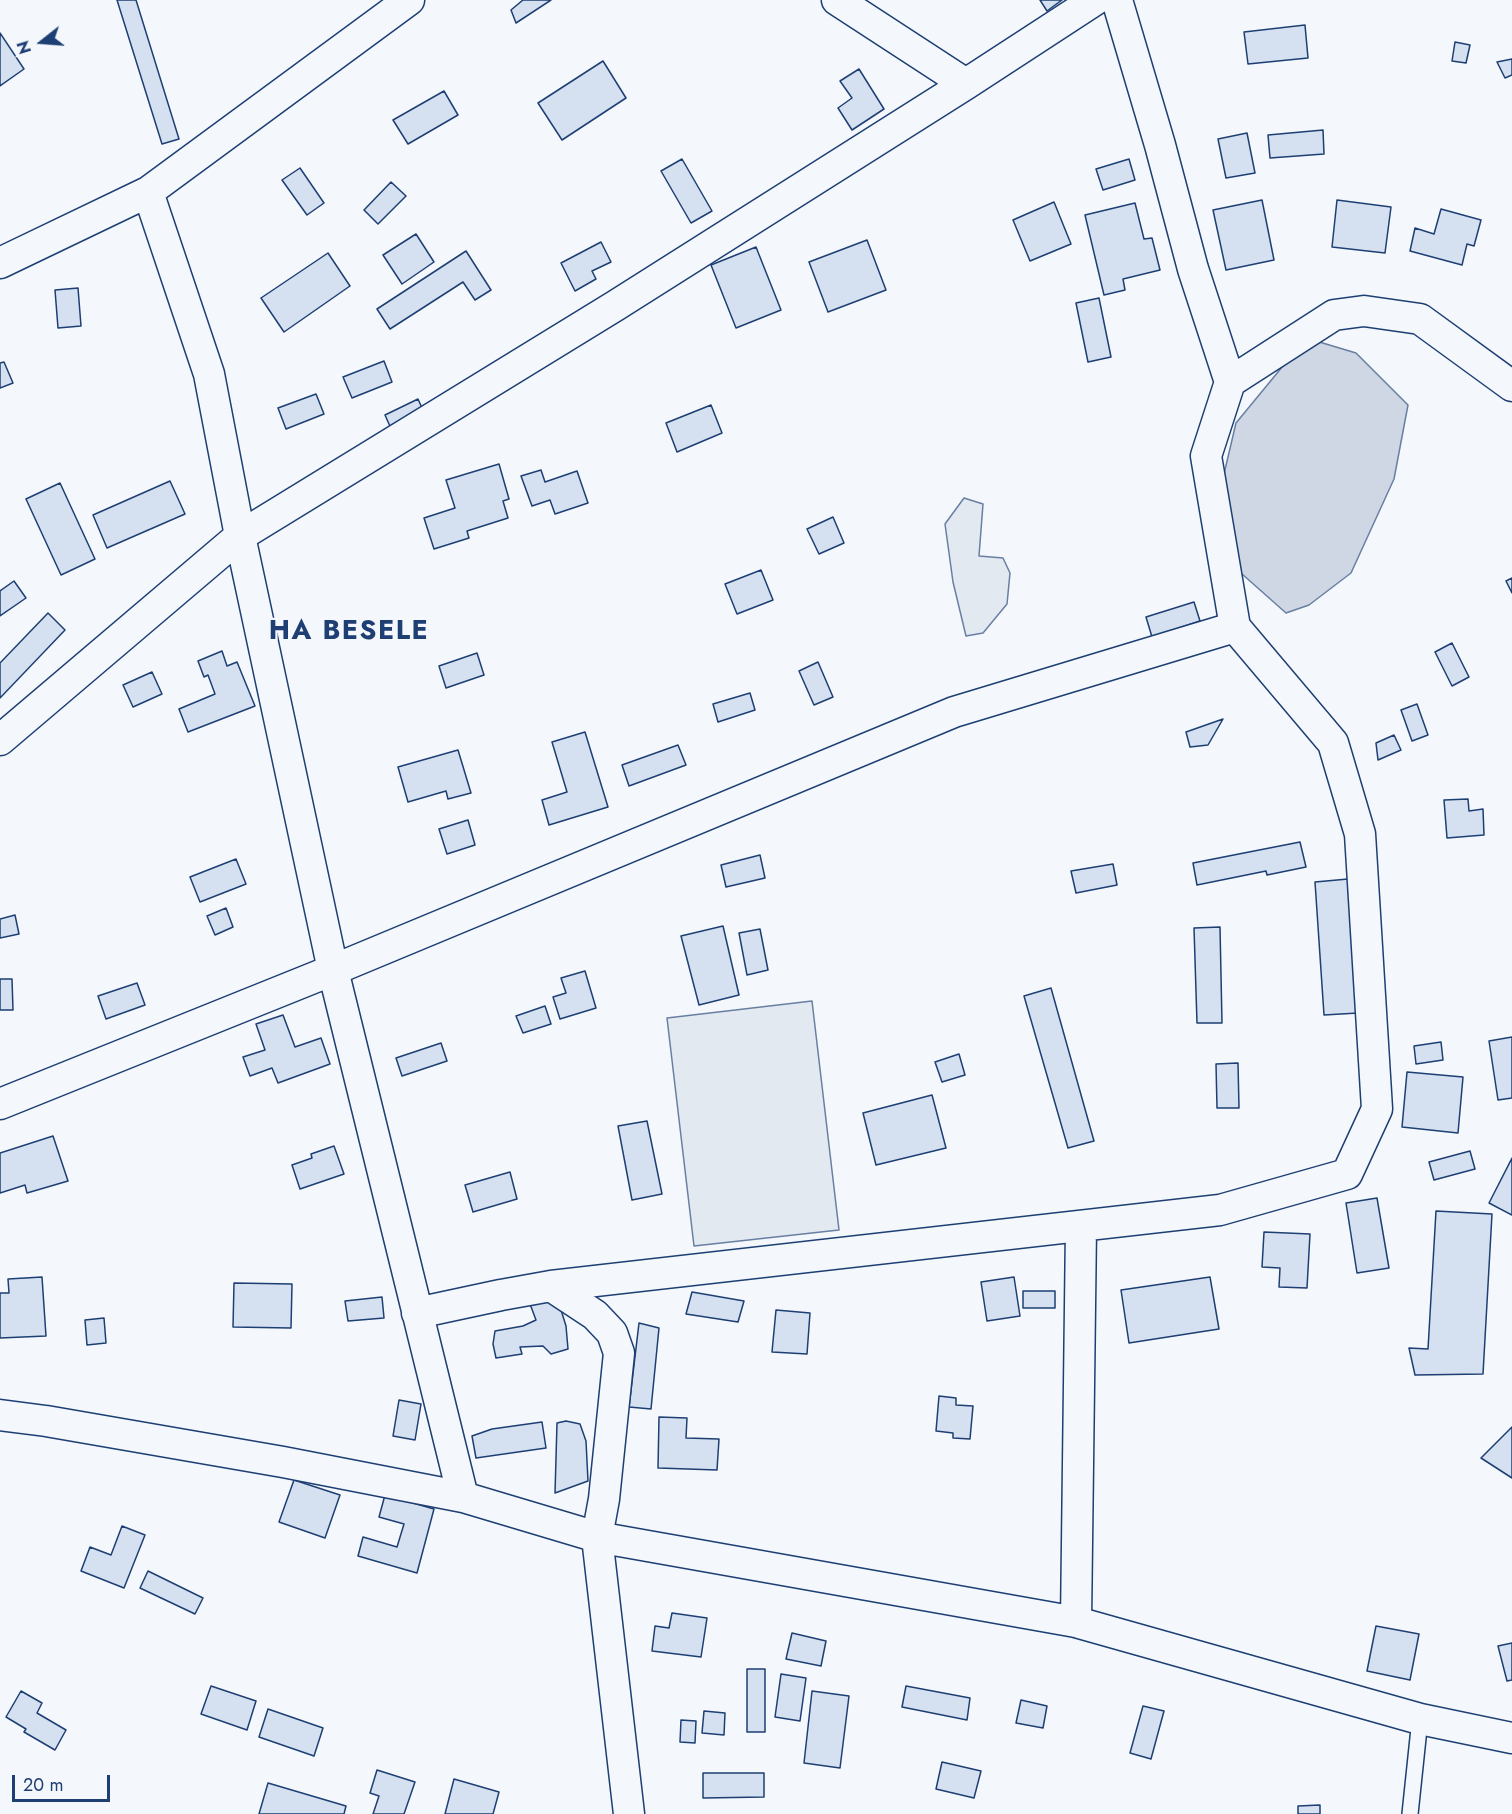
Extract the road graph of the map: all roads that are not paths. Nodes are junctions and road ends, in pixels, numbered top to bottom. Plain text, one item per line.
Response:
1 (409, 0) edge
2 (837, 0) edge
3 (1095, 0) edge
4 (1117, 0) edge
5 (966, 84) junction
6 (148, 192) junction
7 (0, 263) edge
8 (1230, 382) junction
9 (1512, 386) edge
10 (240, 536) junction
11 (1235, 627) junction
12 (0, 740) edge
13 (333, 970) junction
14 (0, 1104) edge
15 (1081, 1227) junction
16 (551, 1286) junction
17 (417, 1312) junction
18 (0, 1415) edge
19 (463, 1497) junction
20 (597, 1537) junction
21 (1076, 1622) junction
22 (1420, 1719) junction
23 (1512, 1738) edge
24 (629, 1814) edge
25 (1410, 1814) edge

1 - 6 street
2 - 5 street
3 - 5 street
4 - 8 street
5 - 10 street
6 - 7 street
6 - 10 street
8 - 9 street
8 - 11 street
10 - 12 street
10 - 13 street
11 - 13 street
11 - 15 street
13 - 14 street
13 - 17 street
15 - 16 street
15 - 21 street
16 - 17 street
16 - 20 street
17 - 19 street
18 - 19 street
19 - 20 street
20 - 21 street
20 - 24 street
21 - 22 street
22 - 23 street
22 - 25 lane

